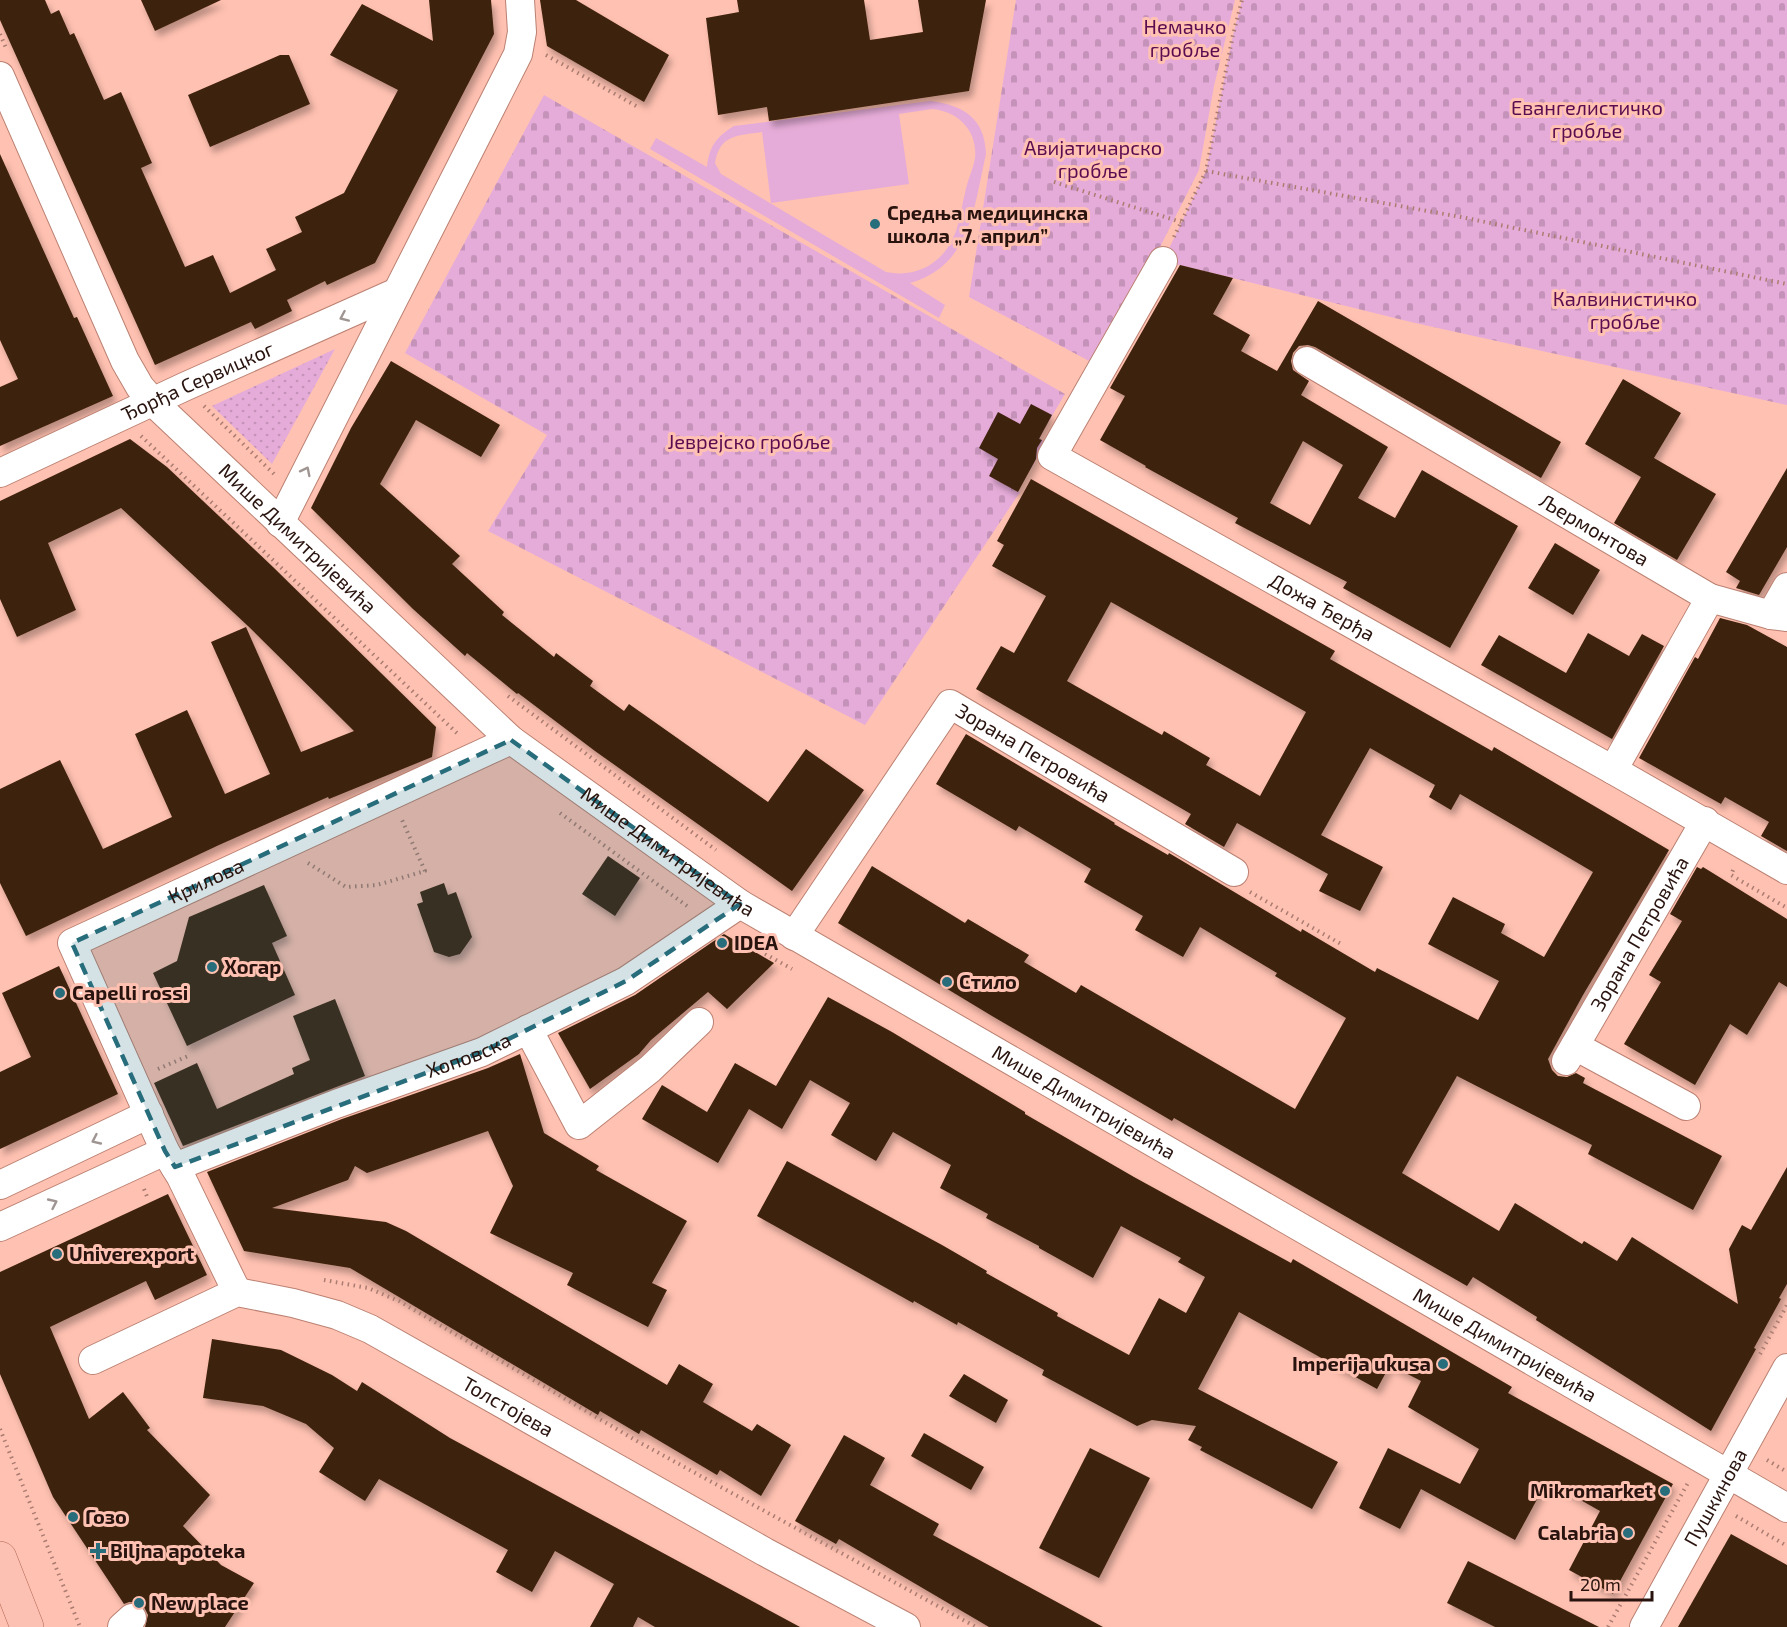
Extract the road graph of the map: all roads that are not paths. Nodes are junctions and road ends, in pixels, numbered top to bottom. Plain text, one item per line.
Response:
1 (520, 0) edge
2 (0, 76) edge
3 (1163, 261) road end
4 (397, 292) junction
5 (1307, 361) dead end
6 (153, 402) junction
7 (0, 474) edge
8 (280, 523) junction
9 (1787, 587) edge
10 (1710, 598) junction
11 (1779, 616) edge
12 (511, 740) junction
13 (1613, 770) junction
14 (1705, 821) junction
15 (1787, 870) edge
16 (1234, 872) road end
17 (740, 904) junction
18 (794, 936) junction
19 (699, 1022) dead end
20 (528, 1029) junction
21 (1686, 1106) dead end
22 (149, 1114) junction
23 (170, 1159) junction
24 (0, 1185) edge
25 (0, 1227) edge
26 (237, 1292) junction
27 (93, 1360) dead end
28 (1787, 1368) edge
29 (1728, 1475) junction
30 (1787, 1508) edge
31 (0, 1558) edge
32 (27, 1627) edge
33 (906, 1627) edge
34 (1644, 1627) edge

1 - 4 street
2 - 6 street, Мише Димитријевића
3 - 13 street, Дожа Ђерђа
4 -> 6 street, Ђорђа Сервицког
8 -> 4 street
5 - 10 street, Љермонтова
6 - 7 street, Ђорђа Сервицког
6 - 8 street, Мише Димитријевића
8 - 12 street, Мише Димитријевића
9 - 11 street
10 - 11 street, Љермонтова
10 - 13 street
12 - 17 street, Мише Димитријевића
12 - 22 street, Крилова
13 - 14 street, Дожа Ђерђа
14 - 15 street, Дожа Ђерђа
14 - 21 street, Зорана Петровића
16 - 18 street, Зорана Петровића
17 - 18 street, Мише Димитријевића
17 - 20 street, Хоповска
18 - 29 street, Мише Димитријевића
19 - 20 street
20 - 23 street, Хоповска
22 - 23 street, Крилова
22 -> 24 street
25 -> 23 street
23 - 26 street, Крилова
26 - 27 street
26 - 33 street, Толстојева
28 - 29 street, Пушкинова
29 - 30 street, Мише Димитријевића
29 - 34 street, Пушкинова
31 - 32 main road

